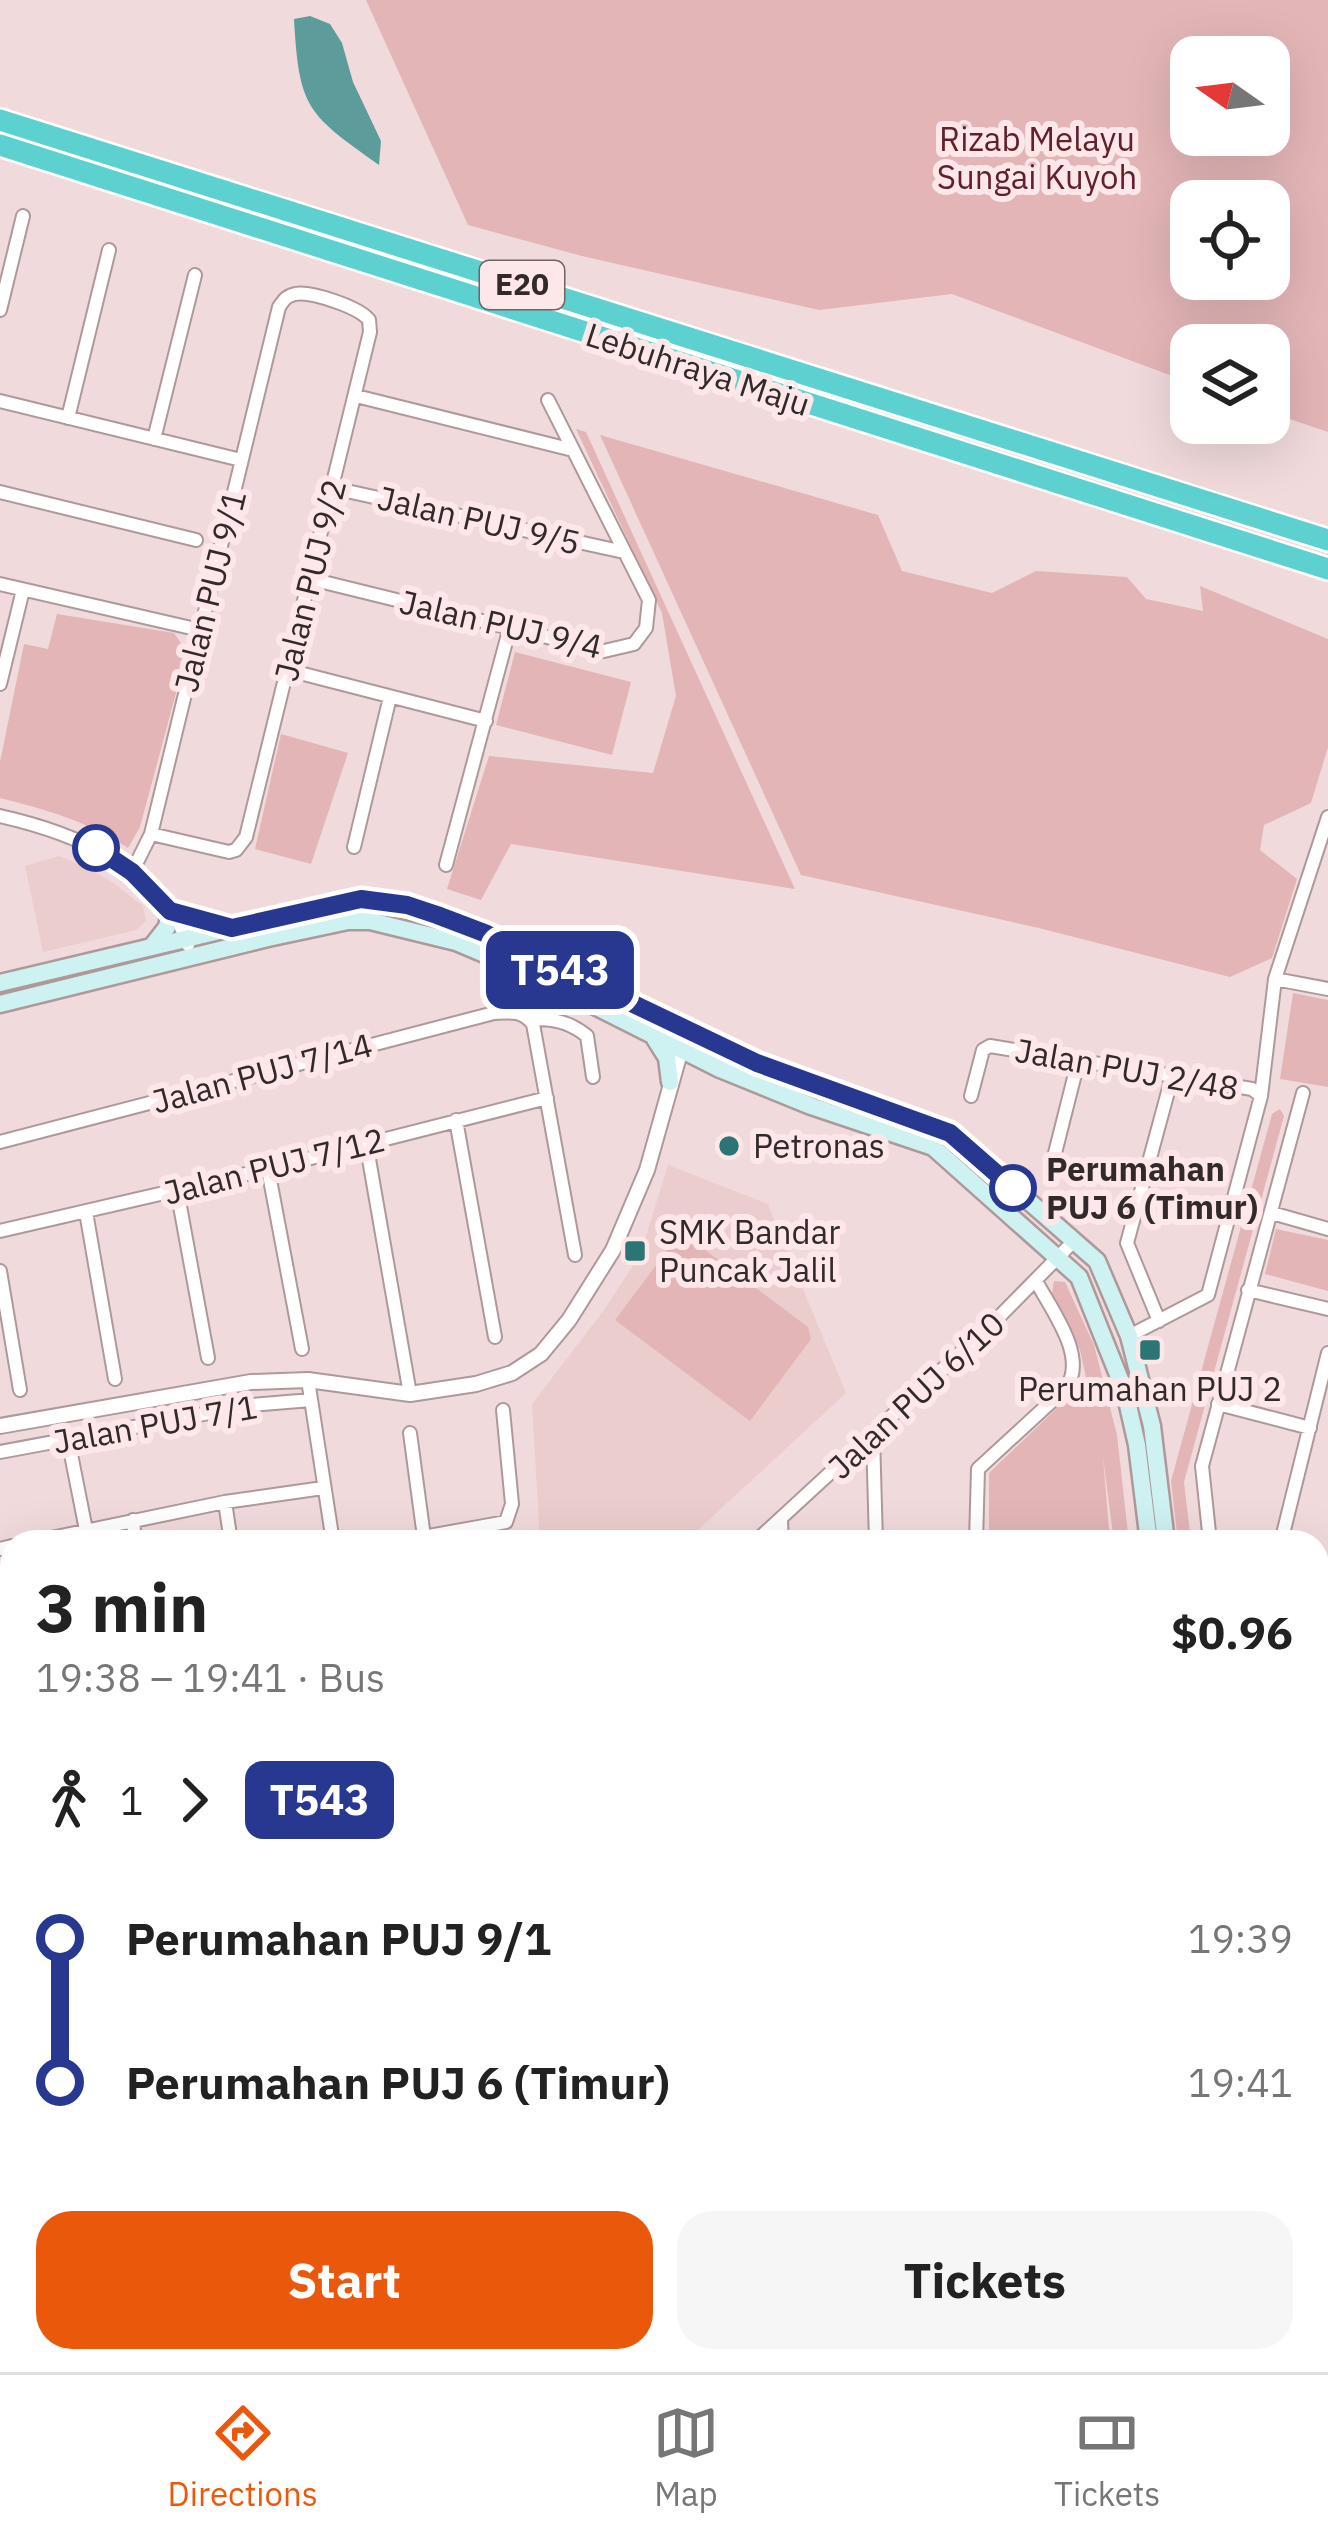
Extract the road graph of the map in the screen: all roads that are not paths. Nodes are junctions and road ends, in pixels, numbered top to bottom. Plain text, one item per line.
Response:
1 (0, 120) edge
2 (0, 146) edge
3 (23, 216) dead end
4 (109, 250) dead end
5 (195, 275) dead end
6 (279, 307) joint
7 (0, 310) edge
8 (356, 396) junction
9 (548, 400) dead end
10 (0, 401) edge
11 (68, 418) junction
12 (154, 439) junction
13 (573, 450) junction
14 (241, 460) junction
15 (333, 488) junction
16 (0, 492) edge
17 (196, 540) dead end
18 (1328, 540) edge
19 (624, 552) junction
20 (1328, 569) edge
21 (311, 579) junction
22 (0, 584) edge
23 (23, 590) junction
24 (510, 627) junction
25 (200, 630) junction
26 (288, 670) junction
27 (0, 684) edge
28 (390, 698) junction
29 (485, 721) junction
30 (0, 816) edge
31 (1328, 818) edge
32 (151, 834) junction
33 (354, 847) dead end
34 (446, 865) dead end
35 (132, 872) junction
36 (170, 911) junction
37 (232, 928) junction
38 (186, 938) junction
39 (153, 946) junction
40 (192, 958) junction
41 (1275, 979) junction
42 (0, 983) edge
43 (1328, 989) edge
44 (0, 1004) edge
45 (528, 1018) junction
46 (686, 1032) junction
47 (654, 1037) junction
48 (680, 1051) junction
49 (1078, 1062) junction
50 (708, 1063) junction
51 (593, 1077) dead end
52 (1172, 1077) junction
53 (670, 1082) junction
54 (1303, 1093) dead end
55 (971, 1096) dead end
56 (1261, 1096) junction
57 (547, 1098) junction
58 (457, 1120) junction
59 (0, 1142) edge
60 (366, 1142) junction
61 (268, 1169) junction
62 (1051, 1169) dead end
63 (177, 1190) junction
64 (86, 1212) junction
65 (1272, 1213) junction
66 (1328, 1229) edge
67 (0, 1231) edge
68 (1073, 1242) junction
69 (575, 1255) dead end
70 (1058, 1259) junction
71 (0, 1270) edge
72 (1036, 1281) junction
73 (1248, 1290) junction
74 (1328, 1309) edge
75 (1159, 1321) junction
76 (495, 1336) dead end
77 (1130, 1336) junction
78 (302, 1349) dead end
79 (1328, 1353) edge
80 (208, 1358) dead end
81 (115, 1378) dead end
82 (308, 1380) junction
83 (20, 1390) dead end
84 (410, 1394) junction
85 (311, 1400) junction
86 (1218, 1404) junction
87 (503, 1410) dead end
88 (1311, 1425) junction
89 (0, 1426) edge
90 (1328, 1426) edge
91 (410, 1433) dead end
92 (873, 1436) junction
93 (68, 1439) junction
94 (0, 1452) edge
95 (323, 1488) junction
96 (224, 1502) junction
97 (133, 1520) junction
98 (781, 1521) junction
99 (86, 1530) joint
100 (134, 1530) edge
101 (229, 1530) edge
102 (331, 1530) edge
103 (423, 1530) edge
104 (470, 1530) edge
105 (770, 1530) edge
106 (781, 1530) edge
107 (876, 1530) edge
108 (976, 1530) edge
109 (1148, 1530) edge
110 (1165, 1530) edge
111 (1208, 1530) edge
112 (1285, 1530) edge

1 - 18 highway, Lebuhraya Maju / E20
2 - 20 highway, Lebuhraya Maju / E20
3 - 7 street
4 - 11 street
5 - 12 street
6 - 8 street, Jalan PUJ 9/2
6 - 14 street, Jalan PUJ 9/1
8 - 13 street
8 - 15 street, Jalan PUJ 9/2
9 - 13 street, Jalan PUJ 9/4
10 - 11 street
11 - 12 street
12 - 14 street
13 - 19 street, Jalan PUJ 9/4
14 - 25 street, Jalan PUJ 9/1
15 - 19 street, Jalan PUJ 9/5
15 - 21 street, Jalan PUJ 9/2
16 - 17 street
19 - 24 street, Jalan PUJ 9/4
21 - 24 street, Jalan PUJ 9/4
21 - 26 street, Jalan PUJ 9/2
22 - 23 street
23 - 25 street
23 - 27 street
24 - 29 street
25 - 32 street, Jalan PUJ 9/1
26 - 28 street
26 - 32 street, Jalan PUJ 9/2
28 - 29 street
28 - 33 street
29 - 34 street
30 - 35 street
31 - 41 street
32 - 35 street, Jalan PUJ 9/1
35 - 36 street
36 - 37 main road
36 - 38 street
36 - 39 main road
37 - 38 main road
37 - 46 main road
38 - 39 main road
38 - 40 street
39 - 42 main road
40 - 44 main road
40 - 47 main road
41 - 43 street
41 - 56 street
45 - 51 street, Jalan PUJ 7/14
45 - 57 street
45 - 59 street, Jalan PUJ 7/14
46 - 48 street
46 - 68 main road
47 - 48 main road
47 - 53 main road
48 - 50 main road
48 - 53 street
49 - 52 street, Jalan PUJ 2/48
49 - 55 street, Jalan PUJ 2/48
49 - 62 street
50 - 53 main road
50 - 70 main road
52 - 56 street, Jalan PUJ 2/48
52 - 75 street
53 - 84 street
54 - 65 street
56 - 75 street, Jalan PUJ 2/48
57 - 58 street, Jalan PUJ 7/12
57 - 69 street
58 - 60 street, Jalan PUJ 7/12
58 - 76 street
60 - 61 street, Jalan PUJ 7/12
60 - 84 street
61 - 63 street, Jalan PUJ 7/12
61 - 78 street
63 - 64 street, Jalan PUJ 7/12
63 - 80 street
64 - 67 street, Jalan PUJ 7/12
64 - 81 street
65 - 66 street
65 - 73 street
68 - 70 street, Jalan PUJ 6/10
68 - 77 main road
70 - 72 street, Jalan PUJ 6/10
70 - 109 main road
71 - 83 street
72 - 92 street, Jalan PUJ 6/10
72 - 108 street
73 - 74 street
73 - 86 street
75 - 77 street, Jalan PUJ 2/48
77 - 110 main road
79 - 88 street
82 - 84 street
82 - 85 street
82 - 89 street
85 - 93 street, Jalan PUJ 7/1
85 - 95 street
86 - 88 street
86 - 111 street
87 - 104 street
88 - 90 street
88 - 112 street
91 - 103 street
92 - 98 street, Jalan PUJ 6/10
92 - 107 street
93 - 94 street, Jalan PUJ 7/1
93 - 99 street
95 - 96 street
95 - 102 street
96 - 97 street
96 - 101 street
97 - 99 street
97 - 100 street
98 - 105 street, Jalan PUJ 6/10
98 - 106 street

